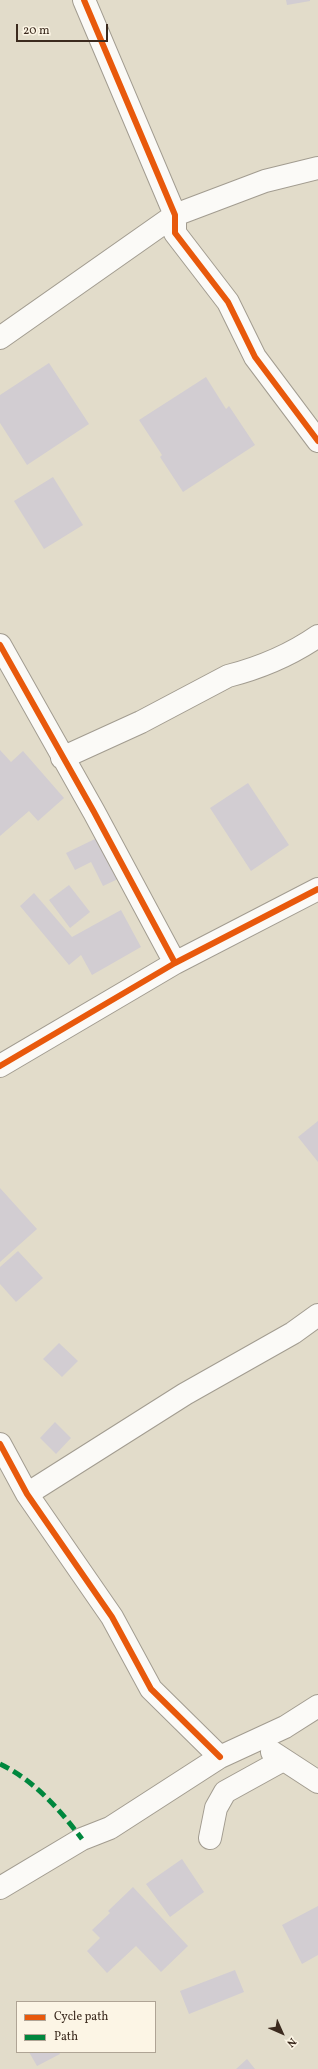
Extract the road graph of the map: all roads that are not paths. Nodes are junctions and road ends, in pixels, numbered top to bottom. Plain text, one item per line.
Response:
1 (84, 0) edge
2 (318, 168) edge
3 (175, 215) junction
4 (0, 338) edge
5 (318, 441) edge
6 (318, 636) edge
7 (0, 645) edge
8 (62, 758) junction
9 (318, 889) edge
10 (175, 963) junction
11 (0, 1066) edge
12 (318, 1315) edge
13 (0, 1444) edge
14 (5, 1468) edge
15 (27, 1494) junction
16 (318, 1706) edge
17 (258, 1739) junction
18 (220, 1757) junction
19 (283, 1760) junction
20 (318, 1782) edge
21 (210, 1838) dead end
22 (0, 1888) edge

1 - 3 street
2 - 3 street
3 - 4 street
3 - 5 street
6 - 8 street
7 - 8 street
8 - 10 street
9 - 10 street
10 - 11 street
12 - 15 street
13 - 14 street
14 - 15 street
15 - 18 street
16 - 17 street
17 - 18 street
17 - 19 street
18 - 22 street
19 - 20 street
19 - 21 street

